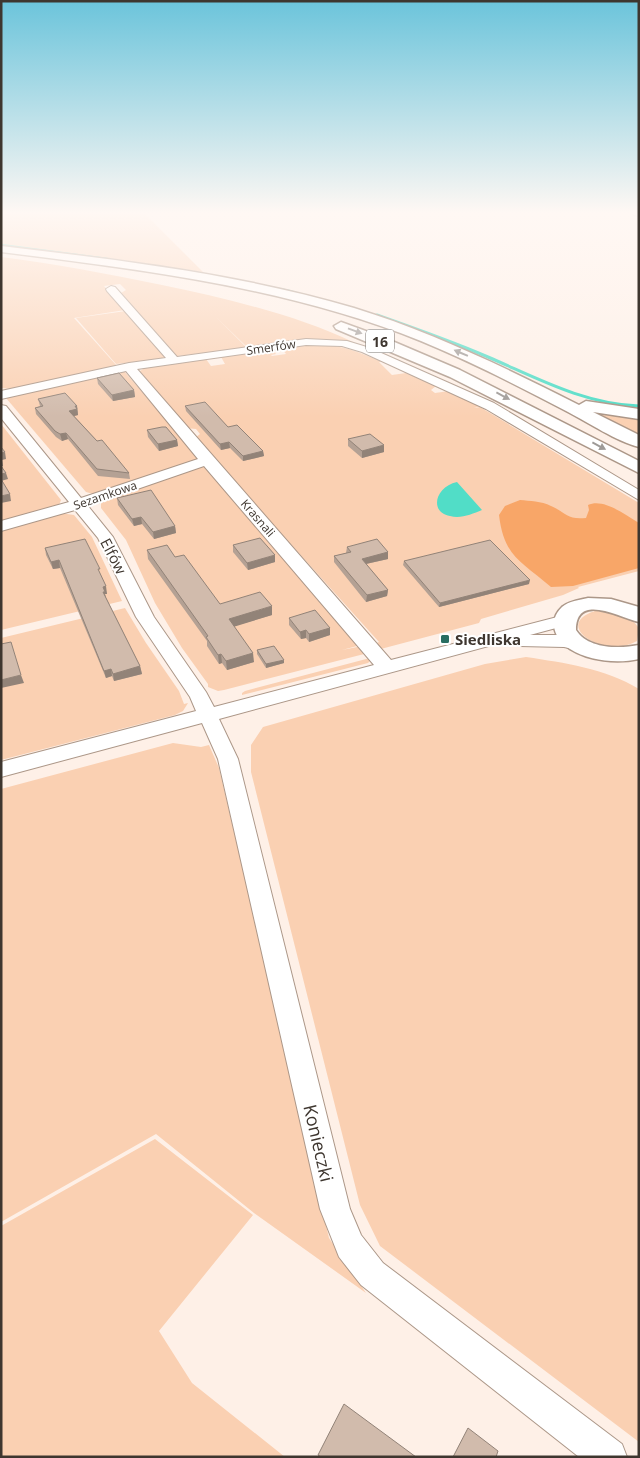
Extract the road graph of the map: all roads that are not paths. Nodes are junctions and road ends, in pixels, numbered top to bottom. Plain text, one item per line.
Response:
1 (181, 281) edge
2 (222, 281) edge
3 (111, 288) dead end
4 (288, 309) dead end
5 (331, 323) dead end
6 (175, 361) junction
7 (129, 367) junction
8 (536, 388) junction
9 (1, 395) edge
10 (1, 409) edge
11 (639, 414) edge
12 (639, 442) edge
13 (208, 460) junction
14 (639, 468) edge
15 (639, 496) edge
16 (79, 504) junction
17 (1, 526) edge
18 (632, 608) edge
19 (565, 620) junction
20 (483, 642) junction
21 (578, 644) junction
22 (635, 656) edge
23 (387, 668) junction
24 (208, 715) junction
25 (1, 770) edge
26 (609, 1457) edge

1 - 4 main road, 16
8 -> 2 main road, 16
3 - 6 street
5 -> 14 main road, 16
6 - 7 street, Smerfów
6 - 15 street, Smerfów
7 - 9 street, Smerfów
7 - 13 street, Krasnali
8 - 11 main road
8 - 12 main road, 16
10 - 16 street, Elfów
13 - 16 street, Sezamkowa
13 - 23 street, Krasnali
16 - 17 street, Sezamkowa
16 - 24 street, Elfów
18 - 19 main road
19 - 20 street
19 - 21 main road
20 - 21 street
20 - 23 street
21 - 22 main road
23 - 24 street
24 - 25 street
24 - 26 street, Konieczki

